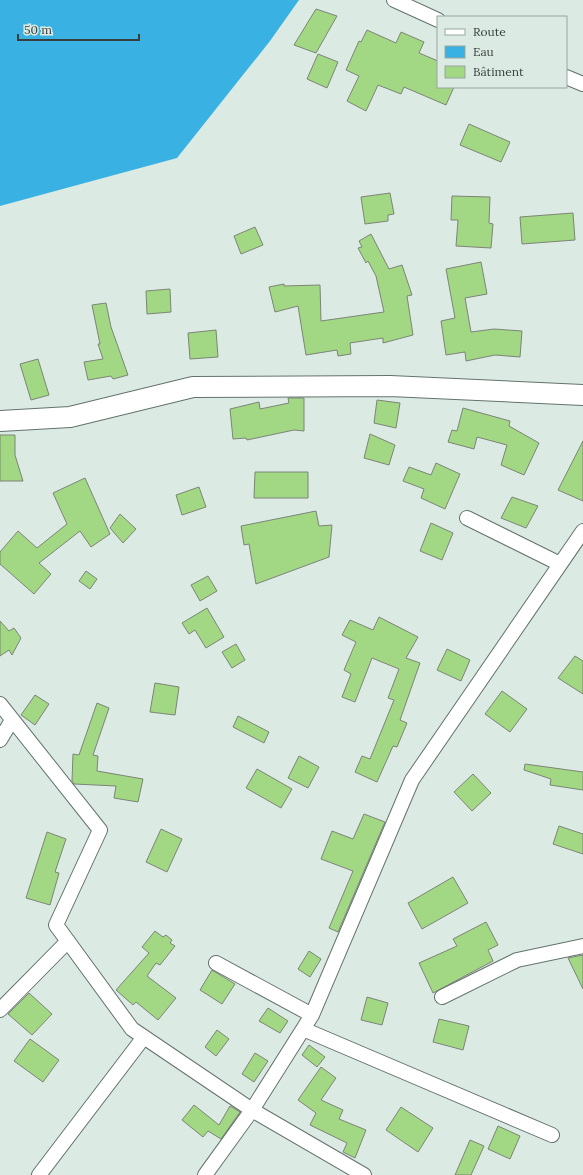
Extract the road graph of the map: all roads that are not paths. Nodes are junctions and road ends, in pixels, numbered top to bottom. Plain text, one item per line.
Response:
1 (394, 0) edge
2 (437, 20) edge
3 (567, 76) edge
4 (583, 84) edge
5 (583, 395) edge
6 (0, 421) edge
7 (467, 518) dead end
8 (583, 531) edge
9 (560, 564) junction
10 (0, 704) edge
11 (12, 720) junction
12 (0, 740) edge
13 (68, 941) junction
14 (583, 946) edge
15 (216, 963) dead end
16 (442, 997) dead end
17 (0, 1010) edge
18 (312, 1015) junction
19 (302, 1029) junction
20 (144, 1037) junction
21 (252, 1110) junction
22 (552, 1135) dead end
23 (39, 1175) edge
24 (204, 1175) edge
25 (364, 1175) edge

1 - 2 street
3 - 4 street
5 - 6 main road
7 - 9 street
8 - 9 street
9 - 18 street
10 - 11 street
11 - 12 street
11 - 13 street
13 - 17 street
13 - 20 street
14 - 16 street
15 - 18 street
18 - 19 street
19 - 21 street
19 - 22 street
20 - 21 street
20 - 23 street
21 - 24 street
21 - 25 street

